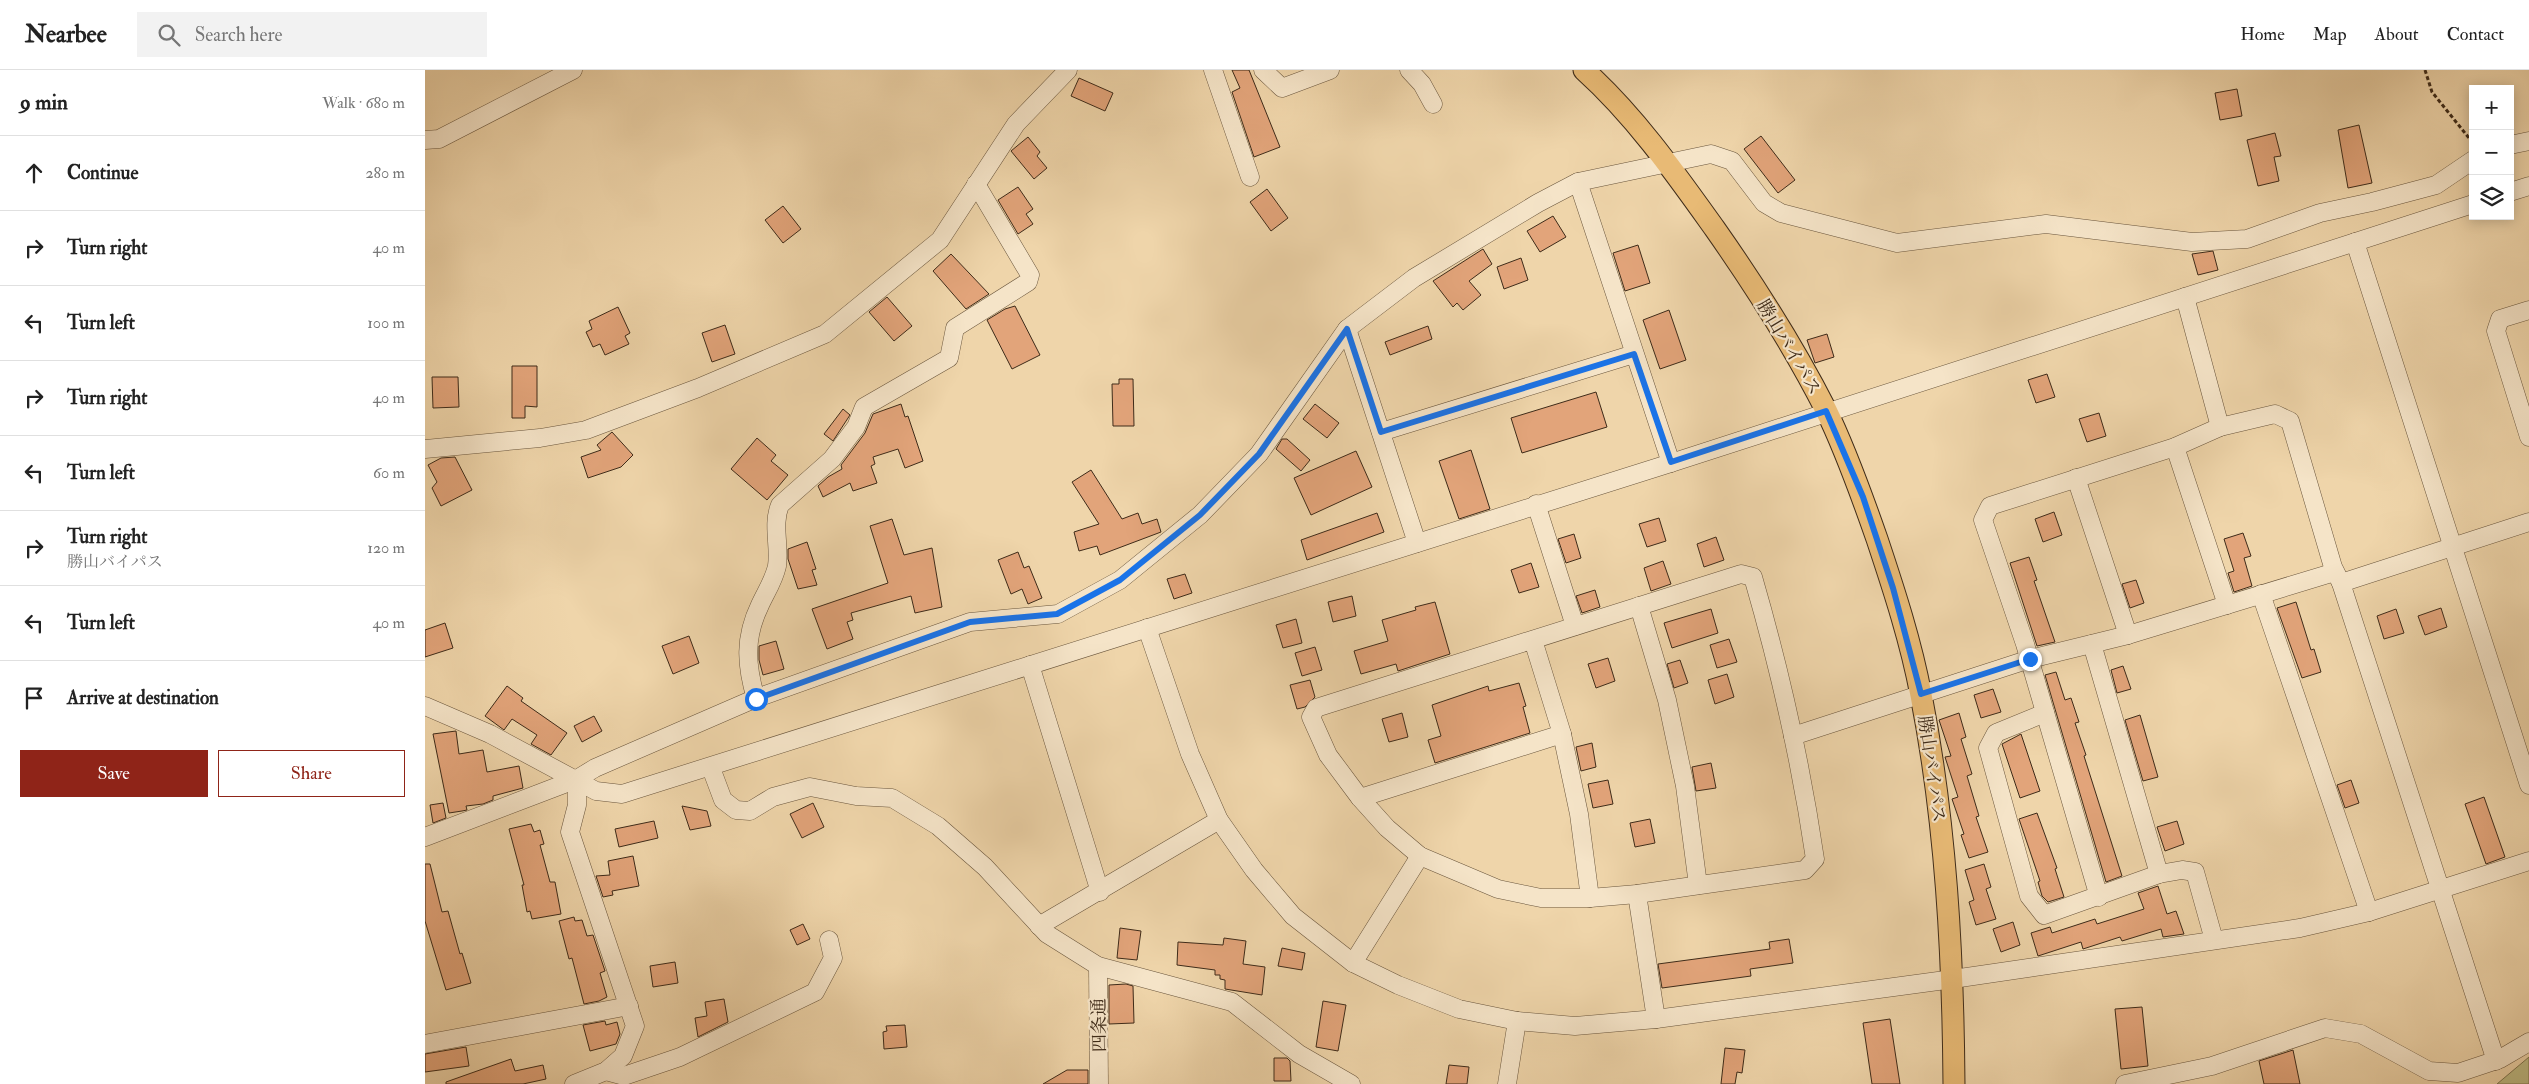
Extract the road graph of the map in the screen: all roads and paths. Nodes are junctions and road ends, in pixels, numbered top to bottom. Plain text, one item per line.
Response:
1 (573, 70) edge
2 (1069, 70) edge
3 (1213, 70) edge
4 (1263, 70) edge
5 (1329, 70) edge
6 (1409, 70) edge
7 (1583, 70) edge
8 (2425, 70) edge
9 (1433, 104) dead end
10 (2469, 138) edge
11 (425, 140) edge
12 (2529, 141) edge
13 (2514, 145) edge
14 (1667, 162) junction
15 (2469, 163) edge
16 (1250, 177) dead end
17 (1578, 182) junction
18 (976, 184) junction
19 (2529, 186) edge
20 (2514, 191) edge
21 (2469, 205) edge
22 (2355, 242) junction
23 (2185, 297) junction
24 (2529, 310) edge
25 (1347, 329) junction
26 (1634, 354) junction
27 (1826, 411) junction
28 (2220, 427) junction
29 (1381, 432) junction
30 (2529, 438) edge
31 (2175, 447) junction
32 (425, 448) edge
33 (1671, 462) junction
34 (2077, 478) junction
35 (1536, 504) junction
36 (2529, 522) edge
37 (1417, 543) junction
38 (2452, 546) junction
39 (2338, 577) junction
40 (2261, 594) junction
41 (2227, 605) junction
42 (1639, 606) junction
43 (1575, 626) junction
44 (1147, 628) junction
45 (2127, 635) junction
46 (1533, 640) junction
47 (2092, 644) junction
48 (2030, 659) junction
49 (1030, 665) junction
50 (1921, 694) junction
51 (756, 699) junction
52 (425, 706) edge
53 (2045, 713) junction
54 (1562, 734) junction
55 (1793, 736) junction
56 (711, 768) junction
57 (577, 779) junction
58 (2529, 784) edge
59 (1360, 798) junction
60 (1219, 820) junction
61 (425, 837) edge
62 (1420, 856) junction
63 (2529, 861) edge
64 (2159, 874) junction
65 (1698, 885) junction
66 (2440, 889) junction
67 (1100, 892) junction
68 (1637, 894) junction
69 (2099, 897) junction
70 (1590, 898) junction
71 (2369, 912) junction
72 (1039, 926) junction
73 (829, 940) dead end
74 (2214, 940) junction
75 (1353, 963) junction
76 (1098, 966) junction
77 (1953, 979) junction
78 (629, 1006) junction
79 (1656, 1019) junction
80 (1517, 1021) junction
81 (2529, 1042) edge
82 (425, 1044) edge
83 (2496, 1061) junction
84 (606, 1070) junction
85 (574, 1084) edge
86 (1099, 1084) edge
87 (1351, 1084) edge
88 (1507, 1084) edge
89 (1954, 1084) edge
90 (2125, 1084) edge

1 - 11 street
2 - 18 street
3 - 16 street
4 - 5 street
6 - 9 street
7 - 14 main road, 勝山バイパス
8 - 10 path
12 - 13 street
14 - 15 street
14 - 17 street
14 - 27 main road, 勝山バイパス
17 - 25 street
17 - 26 street
18 - 32 street
18 - 51 street
19 - 20 street
21 - 22 street
22 - 23 street
22 - 38 street
23 - 27 street
23 - 28 street
24 - 30 street
25 - 29 street
25 - 51 street
26 - 29 street
26 - 33 street
27 - 33 street
27 - 50 main road, 勝山バイパス
28 - 31 street
28 - 39 street
29 - 37 street
31 - 34 street
31 - 41 street
33 - 35 street
34 - 45 street
34 - 48 street
35 - 37 street
35 - 43 street
36 - 38 street
37 - 44 street
38 - 39 street
38 - 58 street
39 - 40 street
39 - 66 street
40 - 41 street
40 - 71 street
41 - 45 street
42 - 43 street
42 - 55 street
42 - 65 street
43 - 46 street
44 - 49 street
44 - 60 street
45 - 47 street
46 - 54 street
46 - 59 street
47 - 48 street
47 - 64 street
48 - 50 street
48 - 53 street
49 - 56 street
49 - 67 street
50 - 55 street
50 - 77 main road, 勝山バイパス
51 - 57 street
52 - 57 street
53 - 69 street
53 - 69 street
54 - 59 street
54 - 70 street
55 - 65 street
56 - 57 street
56 - 72 street
57 - 61 street
57 - 78 street
59 - 62 street
60 - 67 street
60 - 75 street
62 - 70 street
62 - 75 street
63 - 66 street
64 - 69 street
64 - 74 street
65 - 68 street
66 - 71 street
66 - 83 street
67 - 72 street
68 - 70 street
68 - 79 street
71 - 74 street
72 - 76 street
73 - 84 street
74 - 77 street
75 - 80 street
76 - 86 street, 四条通
76 - 87 street
77 - 79 street
77 - 89 main road, 勝山バイパス
78 - 82 street
78 - 84 street
79 - 80 street
80 - 88 street
81 - 83 street
83 - 90 street
84 - 85 street

